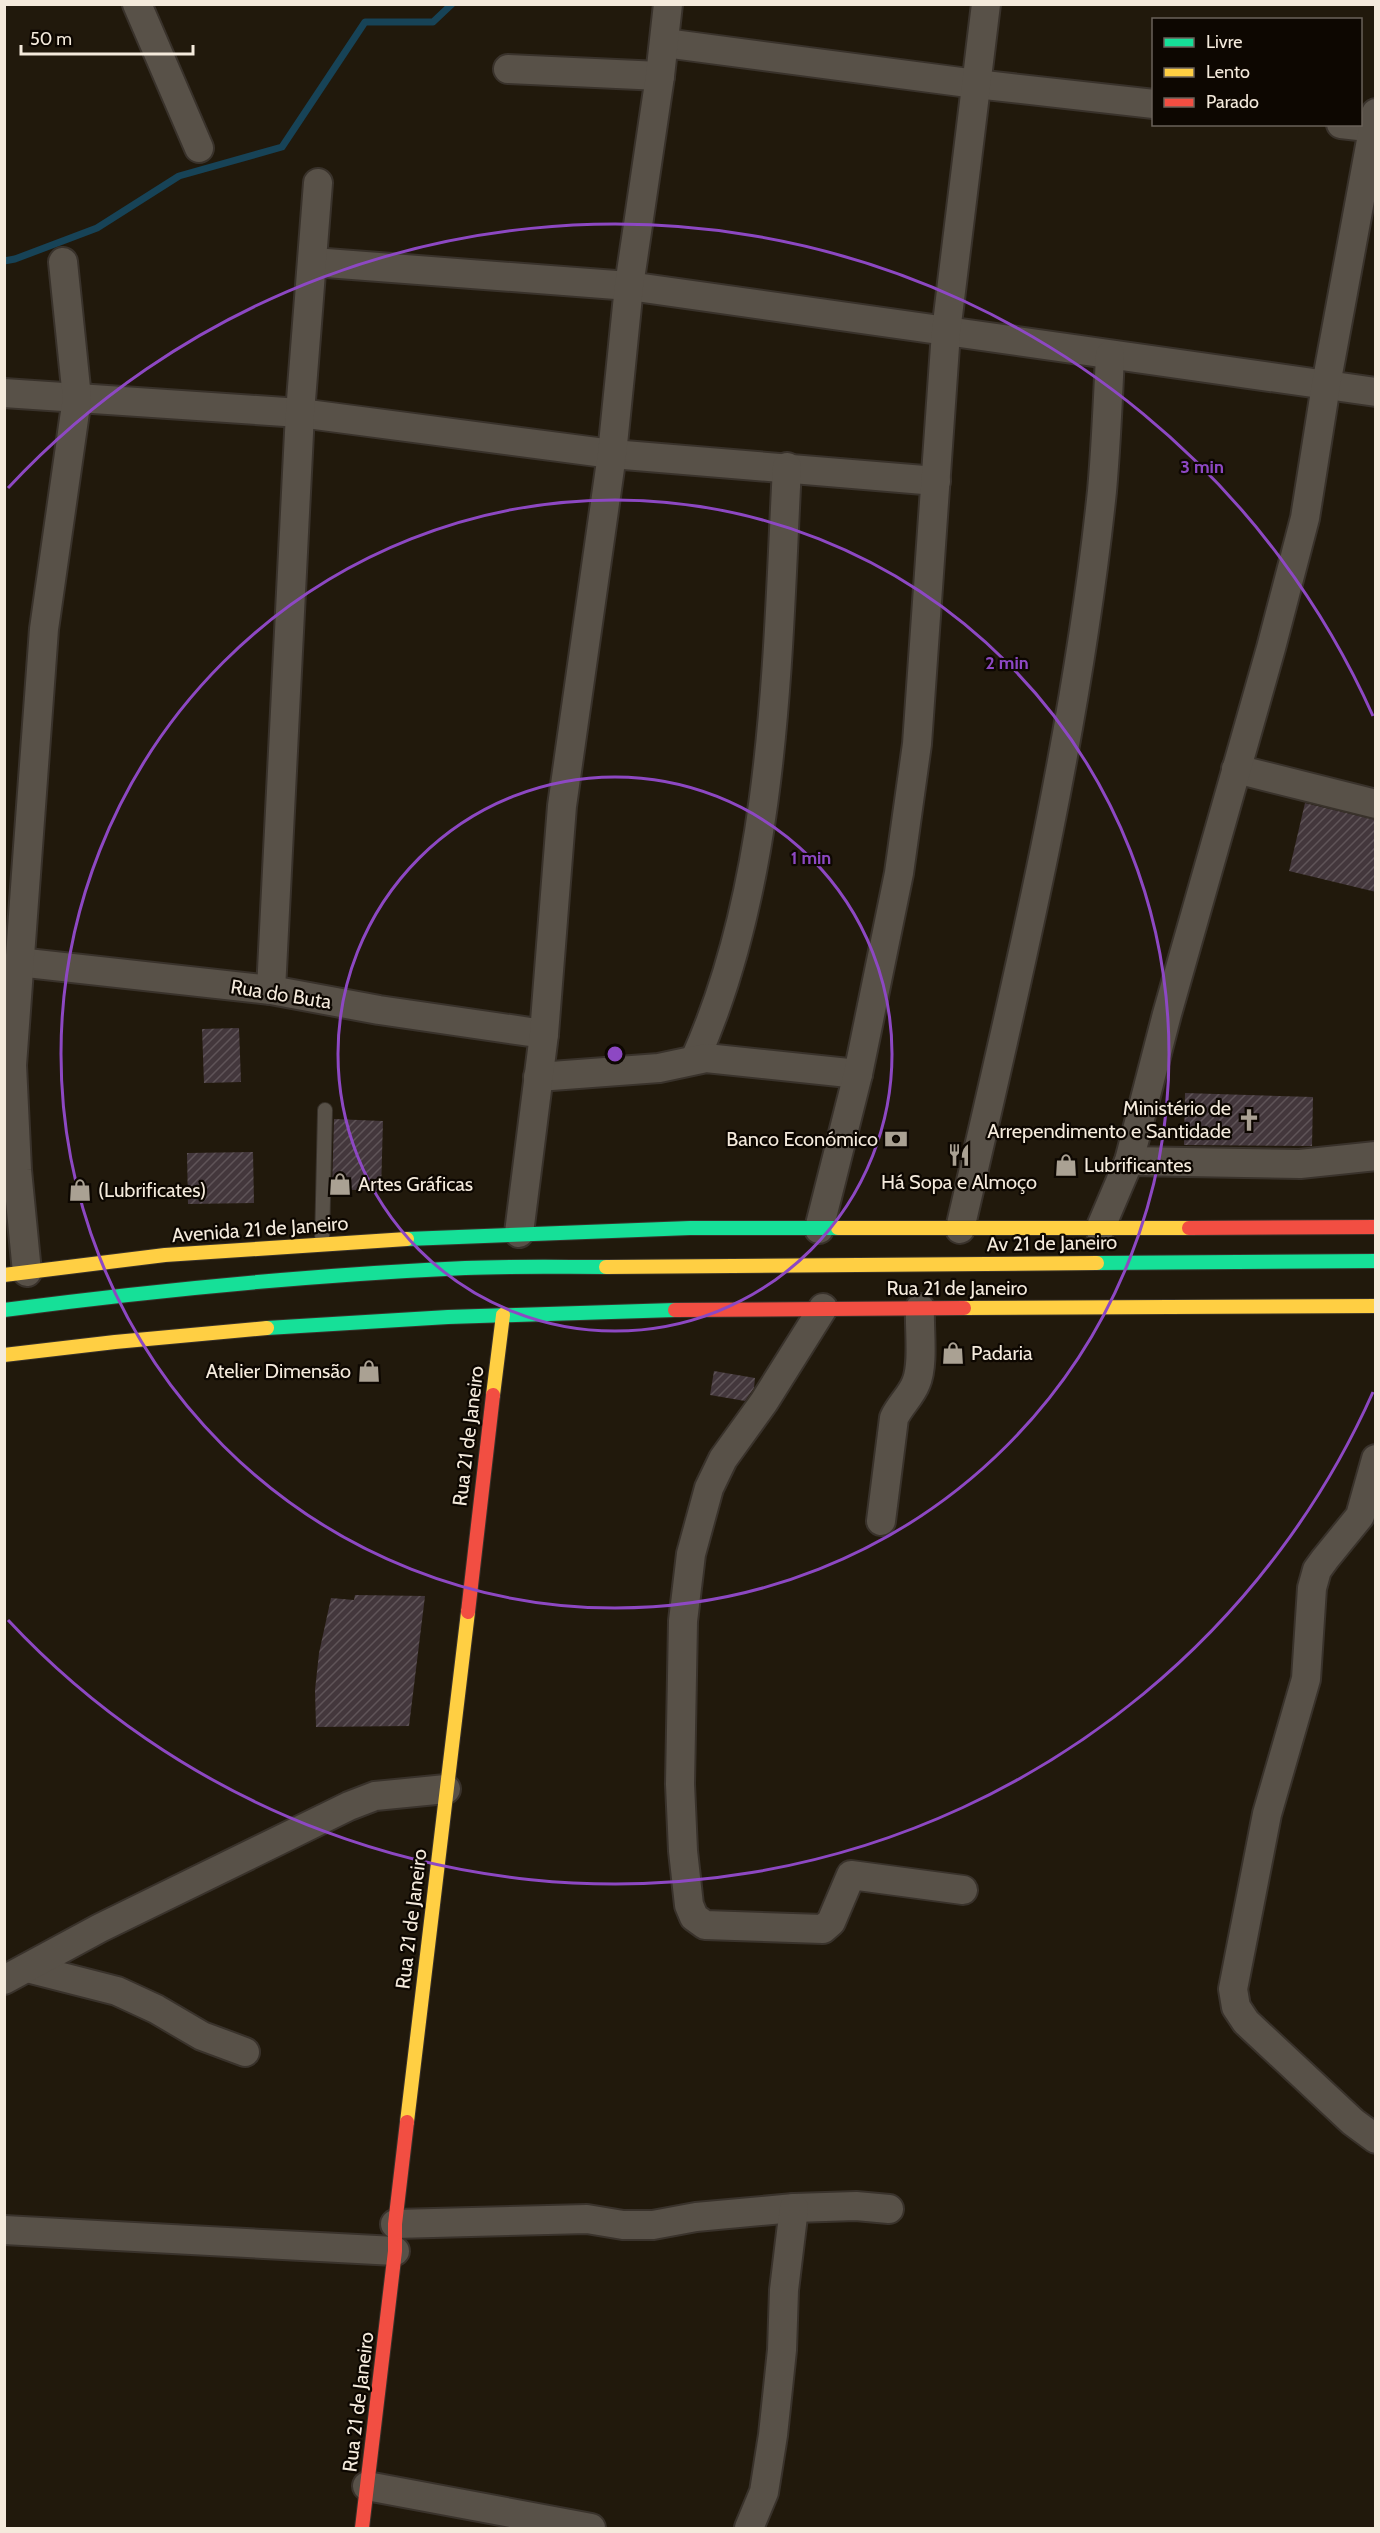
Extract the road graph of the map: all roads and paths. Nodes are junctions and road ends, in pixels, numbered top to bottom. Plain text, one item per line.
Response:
1 (137, 4) edge
2 (668, 4) edge
3 (986, 4) edge
4 (665, 43) junction
5 (508, 69) dead end
6 (660, 76) junction
7 (976, 84) junction
8 (1152, 104) edge
9 (1375, 123) edge
10 (199, 148) dead end
11 (318, 183) dead end
12 (63, 262) dead end
13 (313, 262) junction
14 (629, 286) junction
15 (946, 332) junction
16 (1110, 355) junction
17 (1326, 386) junction
18 (1376, 392) edge
19 (4, 393) edge
20 (77, 398) junction
21 (300, 413) junction
22 (612, 454) junction
23 (787, 467) junction
24 (936, 481) junction
25 (1236, 769) junction
26 (1376, 804) edge
27 (18, 962) junction
28 (271, 990) junction
29 (544, 1034) junction
30 (695, 1059) junction
31 (858, 1074) junction
32 (538, 1077) junction
33 (325, 1110) dead end
34 (1376, 1156) edge
35 (1129, 1161) junction
36 (1376, 1227) edge
37 (819, 1229) junction
38 (960, 1229) junction
39 (1100, 1229) junction
40 (519, 1233) junction
41 (322, 1244) junction
42 (1376, 1261) edge
43 (16, 1273) edge
44 (1376, 1306) edge
45 (823, 1308) junction
46 (920, 1308) junction
47 (4, 1310) edge
48 (502, 1315) junction
49 (4, 1355) edge
50 (1376, 1459) edge
51 (881, 1521) dead end
52 (446, 1789) junction
53 (963, 1890) dead end
54 (16, 1974) edge
55 (245, 2052) dead end
56 (1376, 2139) edge
57 (794, 2208) junction
58 (889, 2209) dead end
59 (4, 2229) edge
60 (395, 2238) junction
61 (367, 2486) junction
62 (362, 2529) edge
63 (591, 2529) edge
64 (749, 2529) edge

1 - 10 street
2 - 4 street
3 - 7 street
4 - 6 street
4 - 7 street
5 - 6 street
6 - 14 street
7 - 8 street
7 - 15 street
9 - 17 street
11 - 13 street
12 - 20 street
13 - 14 street
13 - 21 street
14 - 15 street
14 - 22 street
15 - 16 street
15 - 24 street
16 - 17 street
16 - 38 street
17 - 18 street
17 - 25 street
19 - 20 street
20 - 21 street
20 - 27 street
21 - 22 street
21 - 28 street
22 - 23 street
22 - 29 street
23 - 24 street
23 - 30 street
24 - 31 street
25 - 26 street
25 - 35 street
27 - 28 street, Rua do Buta
27 - 43 street
28 - 29 street, Rua do Buta
29 - 32 street
30 - 31 street
30 - 32 street
31 - 37 street
32 - 40 street
33 - 41 lane
34 - 35 street
35 - 39 street
36 - 39 main road
37 - 38 main road
37 - 40 main road
38 - 39 main road
40 - 41 main road, Avenida 21 de Janeiro
41 - 43 main road, Avenida 21 de Janeiro
42 - 47 main road, Av 21 de Janeiro
44 - 46 main road, Rua 21 de Janeiro
45 - 46 main road, Rua 21 de Janeiro
45 - 48 main road, Rua 21 de Janeiro
45 - 53 street
46 - 51 street
48 - 49 main road, Rua 21 de Janeiro
48 - 52 main road, Rua 21 de Janeiro
50 - 56 street
52 - 54 street
52 - 60 main road, Rua 21 de Janeiro
54 - 55 street
57 - 58 street
57 - 60 street
57 - 64 street
59 - 60 street
60 - 61 main road, Rua 21 de Janeiro
61 - 62 main road, Rua 21 de Janeiro
61 - 63 street

